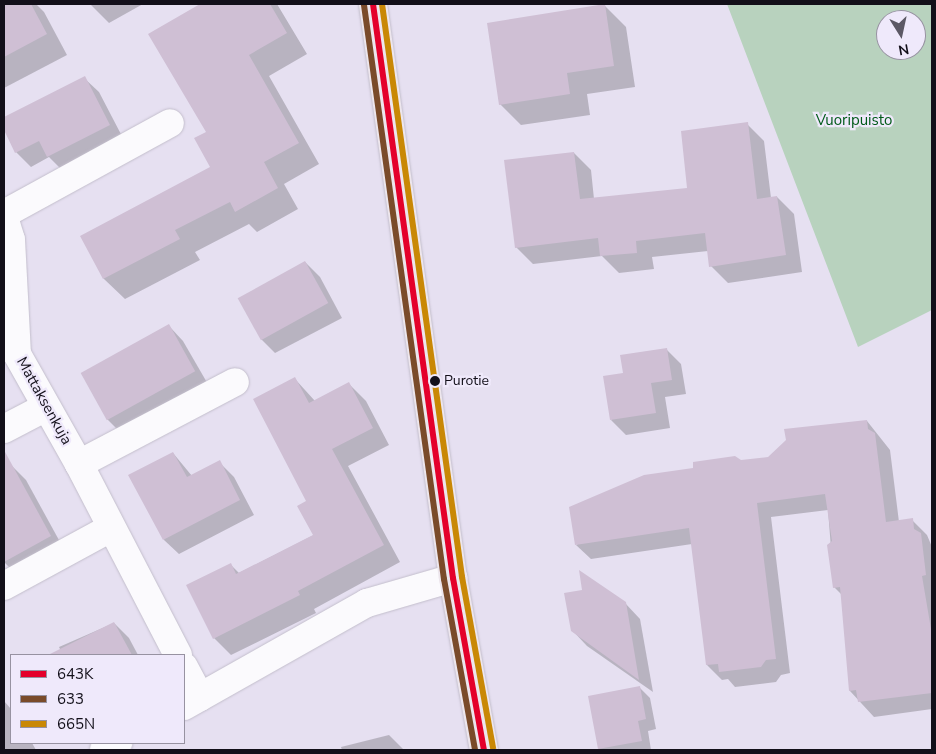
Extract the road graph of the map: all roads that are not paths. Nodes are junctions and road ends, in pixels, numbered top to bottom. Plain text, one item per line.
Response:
1 (373, 4) edge
2 (170, 123) dead end
3 (4, 216) edge
4 (235, 382) dead end
5 (46, 407) junction
6 (4, 429) edge
7 (79, 464) junction
8 (111, 528) junction
9 (453, 578) junction
10 (4, 586) edge
11 (177, 654) edge
12 (185, 671) edge
13 (192, 701) edge
14 (116, 744) edge
15 (104, 750) edge
16 (484, 750) edge

1 - 9 main road
2 - 3 street, Mattaksenkuja
3 - 5 street, Mattaksenkuja
4 - 7 street
5 - 6 street
5 - 7 street, Mattaksenkuja
7 - 8 street, Mattaksenkuja
8 - 10 street
8 - 11 street, Mattaksenkuja
9 - 13 street
9 - 16 main road
12 - 13 street
14 - 15 street

